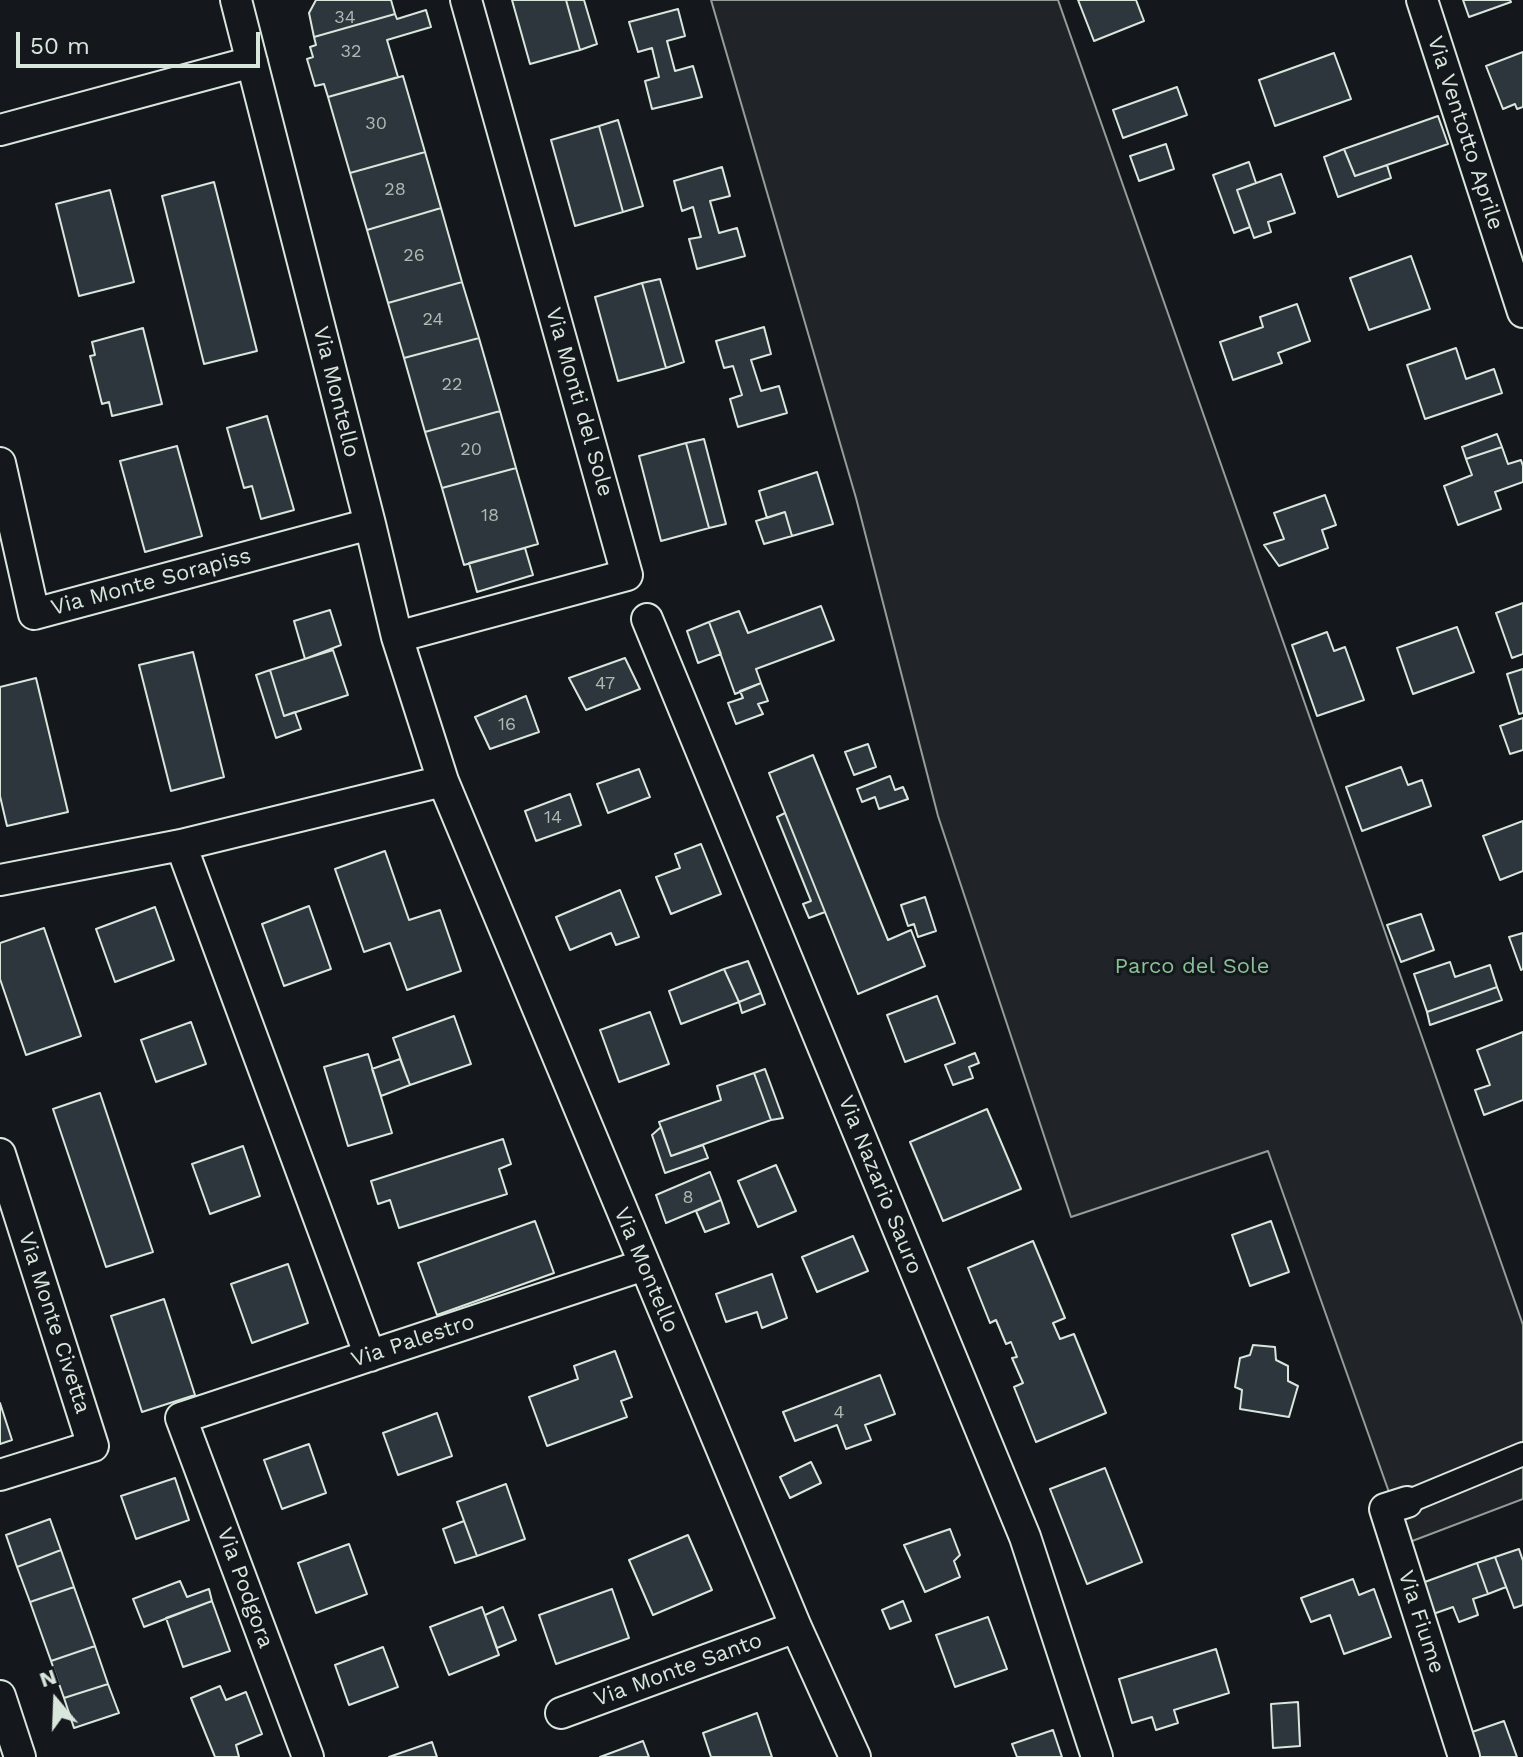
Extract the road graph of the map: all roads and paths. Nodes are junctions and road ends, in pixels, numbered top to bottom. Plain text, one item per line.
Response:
1 (236, 0) edge
2 (466, 0) edge
3 (1422, 0) edge
4 (252, 62) junction
5 (0, 130) edge
6 (1523, 312) edge
7 (0, 463) edge
8 (370, 524) junction
9 (647, 619) dead end
10 (397, 637) junction
11 (443, 781) junction
12 (181, 845) junction
13 (0, 880) edge
14 (0, 1154) edge
15 (644, 1265) junction
16 (370, 1356) junction
17 (181, 1418) joint
18 (1523, 1454) edge
19 (0, 1475) edge
20 (1407, 1502) joint
21 (796, 1627) junction
22 (0, 1696) edge
23 (561, 1713) dead end
24 (20, 1757) edge
25 (308, 1757) edge
26 (855, 1757) edge
27 (1097, 1757) edge
28 (1464, 1757) edge

1 - 4 street, Via Montello
2 - 10 street, Via Monti del Sole
3 - 6 street, Via Ventotto Aprile
4 - 5 street
4 - 8 street, Via Montello
7 - 8 street, Via Monte Sorapiss
8 - 10 street, Via Montello
9 - 27 street, Via Nazario Sauro
10 - 11 street, Via Montello
11 - 12 street
11 - 15 street, Via Montello
12 - 13 street
12 - 16 street
14 - 19 street, Via Monte Civetta
15 - 16 street, Via Palestro
15 - 21 street, Via Montello
16 - 17 street, Via Palestro
17 - 25 street, Via Podgora
18 - 20 street
20 - 28 street, Via Fiume
21 - 23 street, Via Monte Santo
21 - 26 street, Via Montello
22 - 24 street

